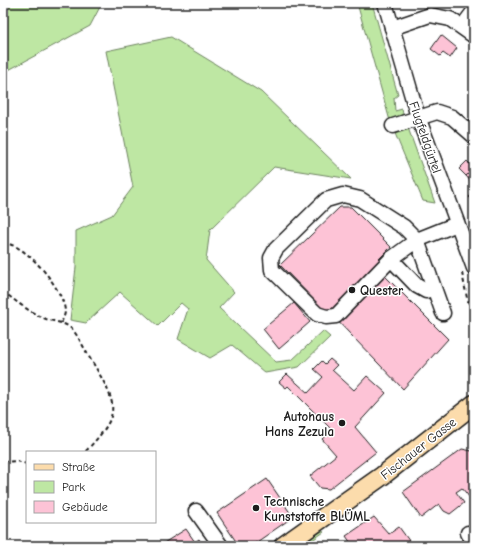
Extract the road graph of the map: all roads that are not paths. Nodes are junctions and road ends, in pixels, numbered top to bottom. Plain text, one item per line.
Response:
1 (385, 3) edge
2 (474, 11) edge
3 (462, 27) junction
4 (392, 28) junction
5 (474, 36) edge
6 (418, 117) junction
7 (393, 126) dead end
8 (474, 136) edge
9 (457, 224) junction
10 (417, 240) junction
11 (391, 259) junction
12 (474, 268) edge
13 (434, 288) junction
14 (443, 313) dead end
15 (474, 404) edge
16 (196, 511) dead end
17 (221, 546) edge
18 (283, 546) edge

1 - 4 street, Flugfeldgürtel
2 - 3 street
3 - 4 street
3 - 5 street
4 - 6 street, Flugfeldgürtel
6 - 7 street
6 - 8 street
6 - 9 street, Flugfeldgürtel
9 - 10 street
9 - 12 street, Flugfeldgürtel
10 - 11 street
10 - 11 street
10 - 13 street
11 - 13 street
13 - 14 street
15 - 18 main road, Fischauer Gasse
16 - 17 street

